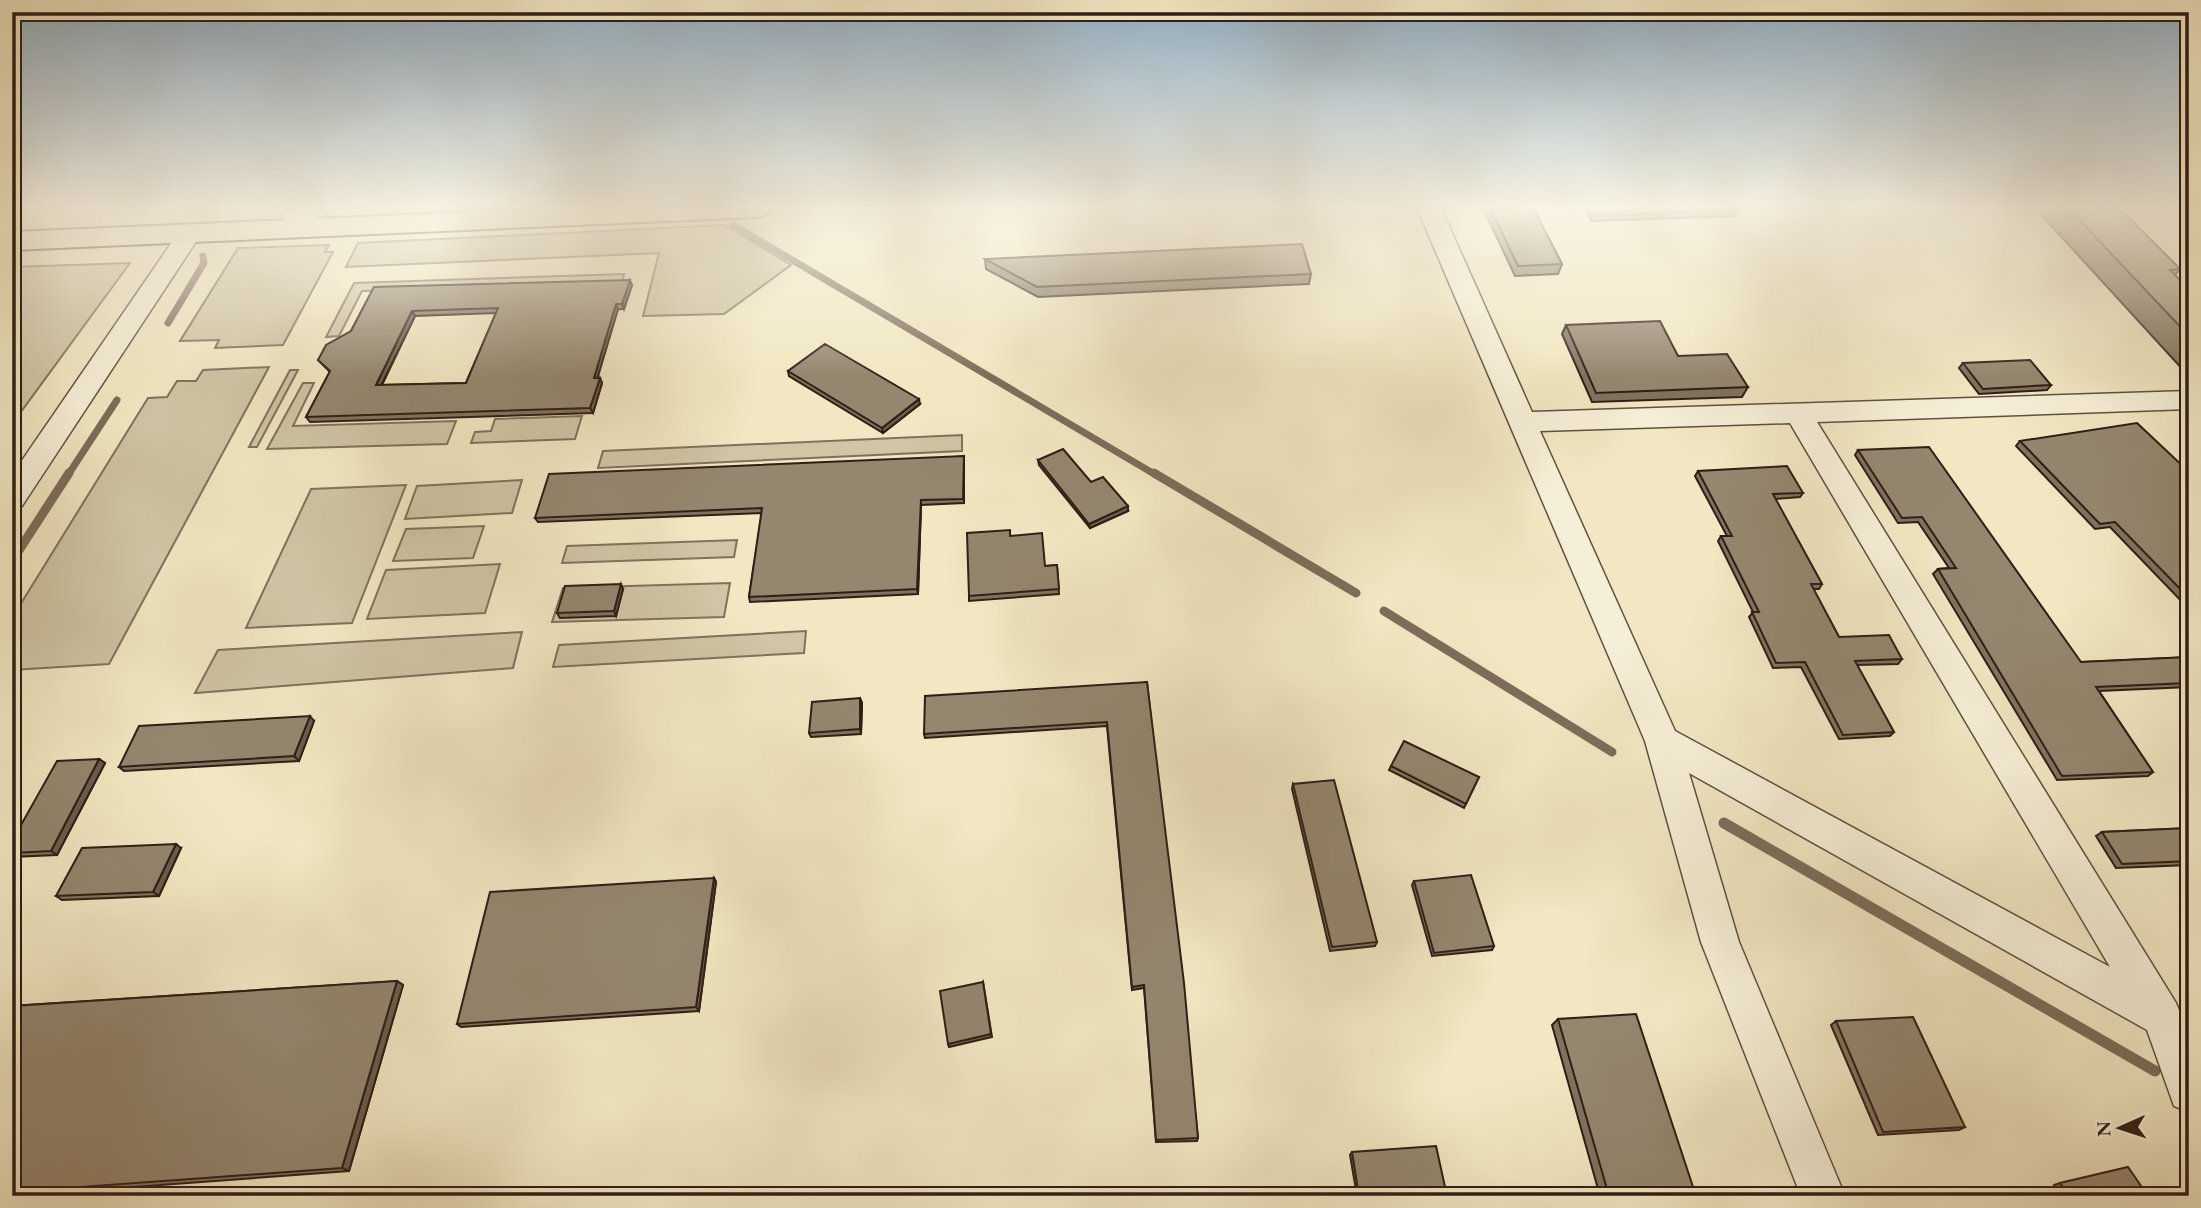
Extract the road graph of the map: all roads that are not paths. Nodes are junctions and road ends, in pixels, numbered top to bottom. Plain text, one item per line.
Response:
1 (168, 264) edge
2 (1453, 264) edge
3 (2189, 400) edge
4 (1797, 412) junction
5 (1522, 422) junction
6 (12, 498) edge
7 (1662, 741) junction
8 (2175, 1014) edge
9 (2189, 1091) edge
10 (1823, 1196) edge

1 - 6 street
2 - 5 street
3 - 4 street
4 - 5 street
4 - 8 street
5 - 7 street
7 - 8 street
7 - 10 street
8 - 9 street

